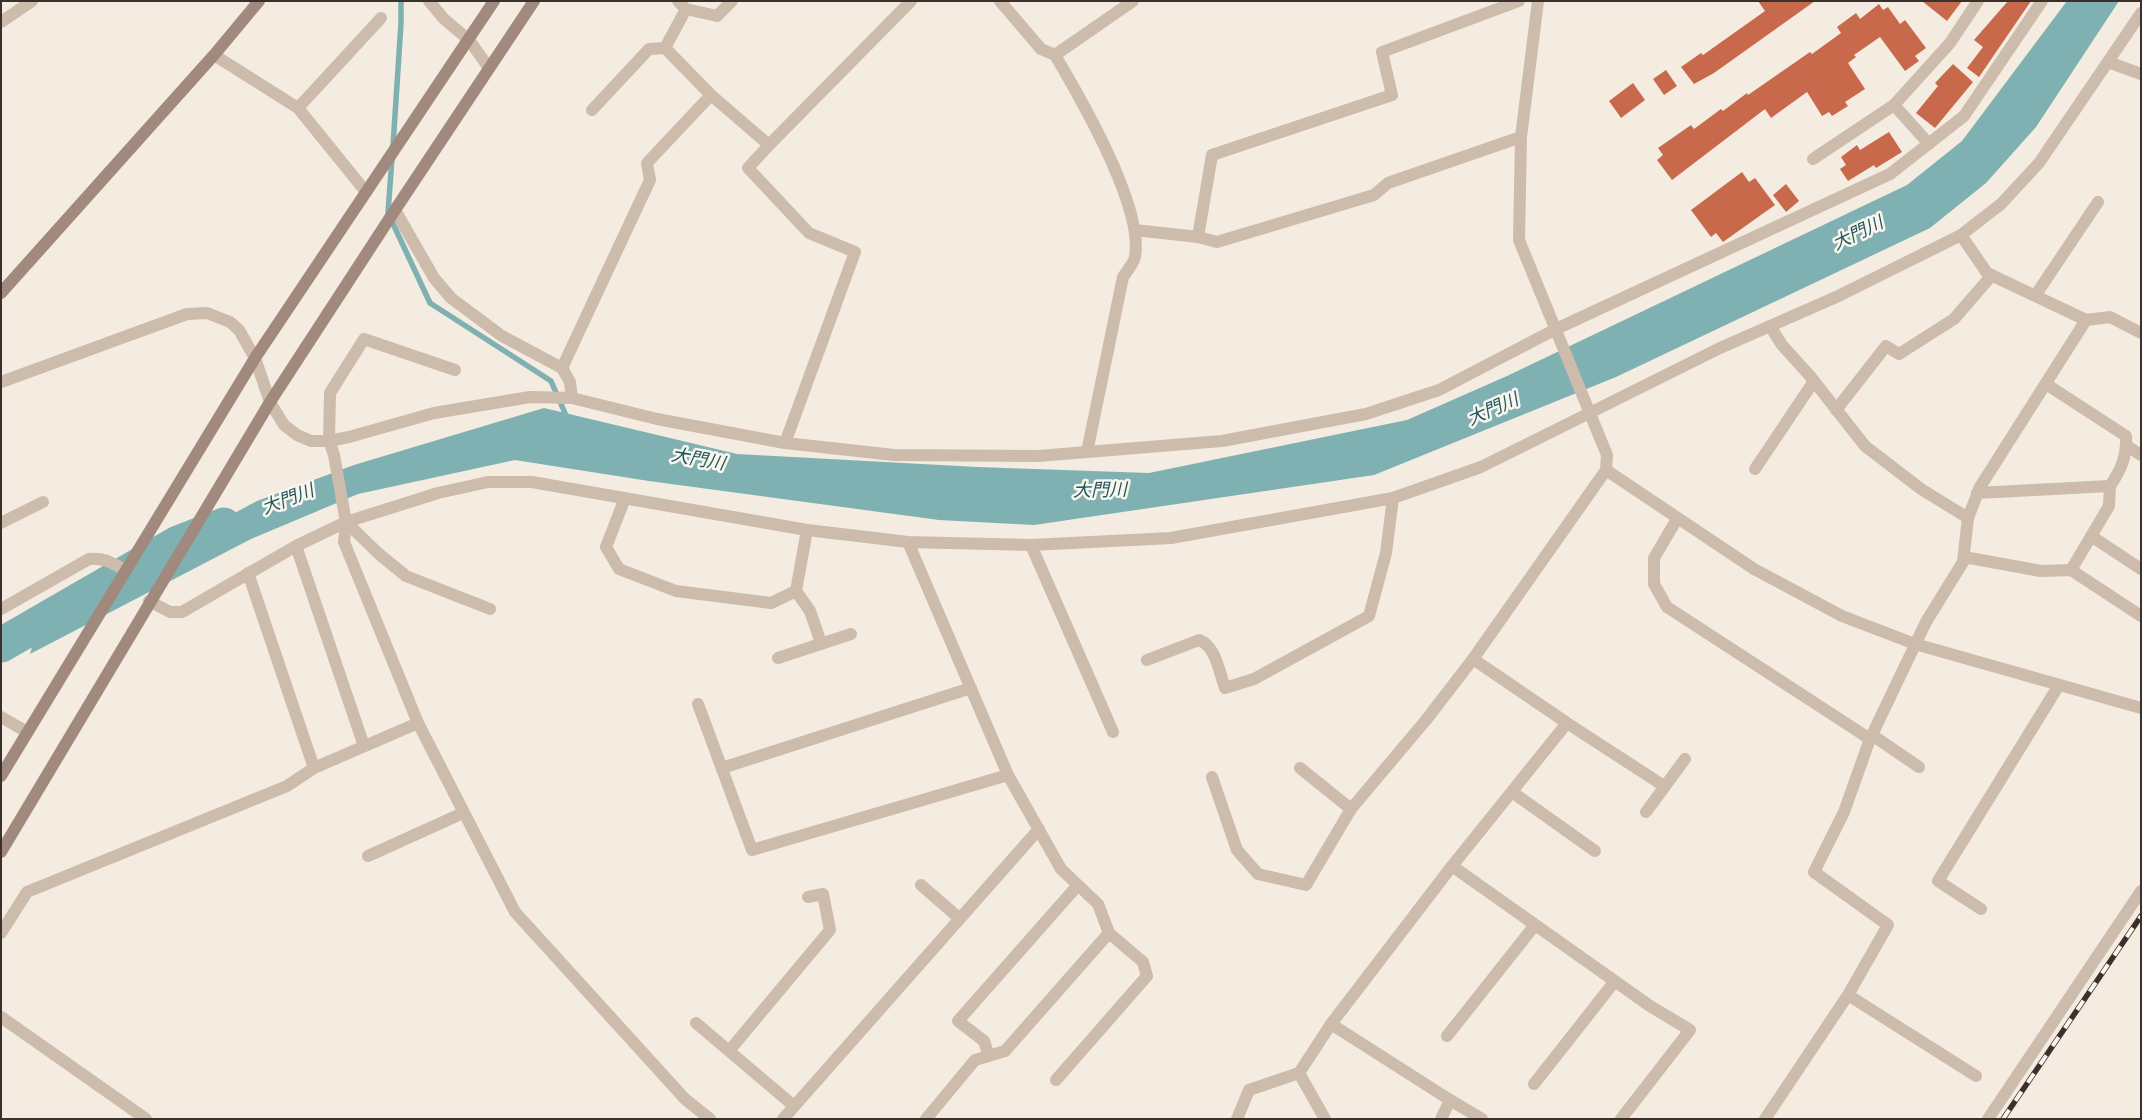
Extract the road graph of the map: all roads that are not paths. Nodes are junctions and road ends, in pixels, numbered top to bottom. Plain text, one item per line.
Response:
1 (32, 1) edge
2 (259, 1) edge
3 (429, 1) edge
4 (494, 1) edge
5 (534, 1) edge
6 (732, 1) edge
7 (912, 1) edge
8 (1000, 1) edge
9 (1134, 1) edge
10 (1519, 1) edge
11 (1538, 1) edge
12 (1978, 1) edge
13 (2042, 1) edge
14 (682, 5) edge
15 (2141, 13) edge
16 (381, 18) dead end
17 (1, 22) edge
18 (468, 40) junction
19 (666, 48) junction
20 (214, 55) junction
21 (1055, 55) junction
22 (2108, 62) junction
23 (489, 68) junction
24 (2141, 74) edge
25 (711, 95) junction
26 (1894, 106) junction
27 (298, 108) junction
28 (592, 110) dead end
29 (1521, 137) junction
30 (1930, 144) junction
31 (769, 145) junction
32 (1813, 159) dead end
33 (366, 192) junction
34 (2098, 202) dead end
35 (395, 210) junction
36 (1134, 230) junction
37 (1961, 235) junction
38 (1198, 237) junction
39 (1992, 275) junction
40 (3, 288) edge
41 (2035, 296) junction
42 (2086, 320) junction
43 (1770, 326) junction
44 (1557, 332) junction
45 (2141, 333) edge
46 (255, 358) junction
47 (562, 368) junction
48 (455, 370) dead end
49 (1814, 381) junction
50 (1, 382) edge
51 (2046, 384) junction
52 (572, 398) junction
53 (270, 402) junction
54 (1588, 409) junction
55 (1836, 410) junction
56 (329, 441) junction
57 (785, 443) junction
58 (2127, 446) junction
59 (1087, 452) junction
60 (2141, 454) edge
61 (1755, 469) dead end
62 (1606, 470) junction
63 (2110, 486) junction
64 (1977, 493) junction
65 (625, 498) junction
66 (1394, 498) junction
67 (43, 502) dead end
68 (1968, 518) junction
69 (346, 519) junction
70 (1677, 520) junction
71 (1, 523) edge
72 (807, 530) junction
73 (2091, 536) junction
74 (908, 542) junction
75 (1031, 545) junction
76 (296, 546) junction
77 (1964, 557) junction
78 (2141, 569) edge
79 (125, 570) junction
80 (2070, 570) junction
81 (248, 573) junction
82 (796, 591) junction
83 (149, 602) junction
84 (1, 609) edge
85 (490, 609) dead end
86 (2141, 616) edge
87 (851, 634) dead end
88 (821, 644) junction
89 (1915, 644) junction
90 (778, 658) dead end
91 (1473, 659) junction
92 (1147, 660) dead end
93 (2059, 684) junction
94 (971, 688) junction
95 (698, 704) dead end
96 (2141, 708) edge
97 (1, 717) edge
98 (418, 723) junction
99 (1567, 723) junction
100 (27, 732) junction
101 (1113, 732) dead end
102 (1871, 737) junction
103 (364, 746) junction
104 (1685, 759) dead end
105 (314, 768) junction
106 (722, 768) junction
107 (1300, 768) dead end
108 (1919, 768) dead end
109 (1008, 775) junction
110 (1, 776) edge
111 (1212, 776) dead end
112 (1664, 786) junction
113 (1512, 792) junction
114 (1351, 809) junction
115 (1646, 812) dead end
116 (463, 813) junction
117 (1038, 829) junction
118 (1595, 850) dead end
119 (1, 852) edge
120 (368, 856) dead end
121 (1452, 866) junction
122 (921, 885) dead end
123 (1078, 885) junction
124 (2141, 891) edge
125 (808, 897) dead end
126 (1980, 909) dead end
127 (959, 918) junction
128 (1535, 925) junction
129 (1, 933) edge
130 (1109, 933) junction
131 (1615, 981) junction
132 (1848, 995) junction
133 (1, 1017) edge
134 (696, 1023) dead end
135 (1331, 1024) junction
136 (1447, 1036) dead end
137 (729, 1051) junction
138 (989, 1056) junction
139 (1299, 1073) junction
140 (1976, 1076) dead end
141 (1056, 1080) dead end
142 (1534, 1084) dead end
143 (1450, 1100) junction
144 (794, 1106) junction
145 (146, 1119) edge
146 (710, 1119) edge
147 (783, 1119) edge
148 (926, 1119) edge
149 (1238, 1119) edge
150 (1326, 1119) edge
151 (1441, 1119) edge
152 (1482, 1119) edge
153 (1621, 1119) edge
154 (1765, 1119) edge
155 (1988, 1119) edge

1 - 17 street
2 - 20 street
3 - 18 street
4 - 18 street
5 - 23 street
6 - 14 street
7 - 31 street
8 - 21 street
9 - 21 street
10 - 38 street
11 - 29 street
12 - 26 street
13 - 30 street
14 - 19 street
15 - 22 street
16 - 27 street
18 - 23 street
18 - 33 street
19 - 25 street
19 - 28 street
20 - 27 street
20 - 40 street
21 - 36 street
22 - 24 street
22 - 37 street
23 - 35 street
25 - 31 street
25 - 47 street
26 - 30 street
26 - 32 street
27 - 33 street
29 - 38 street
29 - 44 street
30 - 44 street
31 - 57 street
33 - 46 street
34 - 41 street
35 - 47 street
35 - 53 street
36 - 38 street
36 - 59 street
37 - 39 street
37 - 43 street
39 - 41 street
39 - 55 street
41 - 42 street
42 - 45 street
42 - 51 street
43 - 49 street
43 - 54 street
44 - 54 street
44 - 59 street
46 - 50 street
46 - 53 street
46 - 79 street
47 - 52 street
48 - 56 street
49 - 55 street
49 - 61 street
51 - 58 street
51 - 64 street
52 - 56 street
52 - 57 street
53 - 56 street
53 - 83 street
54 - 62 street
54 - 66 street
55 - 68 street
56 - 69 street
57 - 59 street
58 - 60 street
58 - 63 street
62 - 70 street
62 - 91 street
63 - 64 street
63 - 73 street
64 - 68 street
65 - 69 street
65 - 72 street
65 - 82 street
66 - 75 street
66 - 92 street
67 - 71 street
68 - 77 street
69 - 76 street
69 - 85 street
69 - 98 street
70 - 89 street
70 - 102 street
72 - 74 street
72 - 82 street
73 - 78 street
73 - 80 street
74 - 75 street
74 - 94 street
75 - 101 street
76 - 81 street
76 - 103 street
77 - 80 street
77 - 89 street
79 - 84 street
79 - 100 street
80 - 86 street
81 - 83 street
81 - 105 street
82 - 88 street
83 - 119 street
87 - 88 street
88 - 90 street
89 - 93 street
89 - 102 street
91 - 99 street
91 - 114 street
93 - 96 street
93 - 126 street
94 - 106 street
94 - 109 street
95 - 106 street
97 - 100 street
98 - 103 street
98 - 116 street
99 - 112 street
99 - 113 street
100 - 110 street
102 - 108 street
102 - 132 street
103 - 105 street
104 - 112 street
105 - 129 street
106 - 109 street
107 - 114 street
109 - 117 street
111 - 114 street
112 - 115 street
113 - 118 street
113 - 121 street
116 - 120 street
116 - 146 street
117 - 123 street
117 - 127 street
121 - 128 street
121 - 135 street
122 - 127 street
123 - 130 street
123 - 138 street
124 - 155 street
125 - 137 street
127 - 144 street
128 - 131 street
128 - 136 street
130 - 138 street
130 - 141 street
131 - 142 street
131 - 153 street
132 - 140 street
132 - 154 street
133 - 145 street
134 - 137 street
135 - 139 street
135 - 143 street
137 - 144 street
138 - 148 street
139 - 149 street
139 - 150 street
143 - 151 street
143 - 152 street
144 - 147 street

